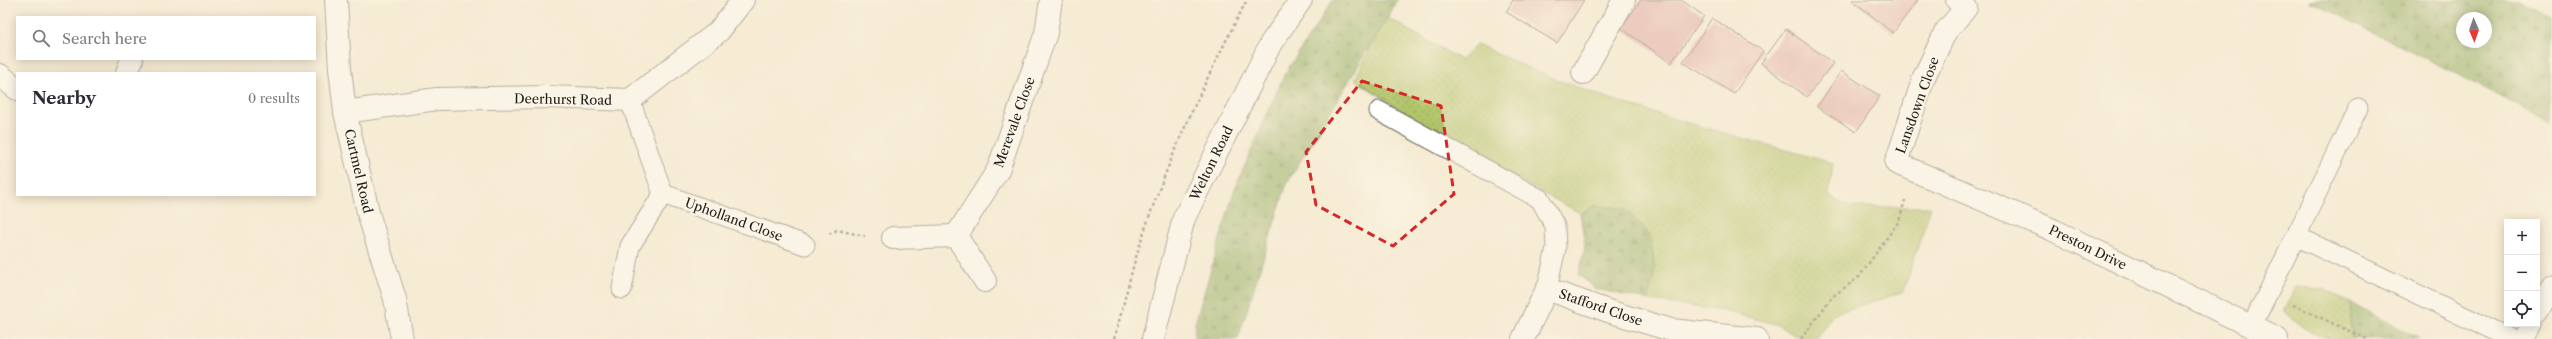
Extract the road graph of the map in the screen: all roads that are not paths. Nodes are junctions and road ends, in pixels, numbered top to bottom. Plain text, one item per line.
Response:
1 (336, 0) edge
2 (742, 0) edge
3 (1051, 0) edge
4 (1301, 0) edge
5 (1624, 0) edge
6 (1967, 3) edge
7 (132, 60) edge
8 (127, 72) edge
9 (1583, 73) dead end
10 (0, 75) edge
11 (16, 88) edge
12 (630, 100) junction
13 (2358, 108) dead end
14 (1379, 111) dead end
15 (346, 112) junction
16 (1905, 167) joint
17 (663, 194) junction
18 (956, 236) junction
19 (2296, 236) junction
20 (893, 238) road end
21 (805, 245) road end
22 (985, 281) dead end
23 (2552, 286) edge
24 (622, 289) dead end
25 (1547, 289) junction
26 (2540, 308) edge
27 (2251, 327) junction
28 (2529, 327) edge
29 (402, 339) edge
30 (1153, 339) edge
31 (1523, 339) edge
32 (1757, 339) edge
33 (2277, 339) edge
34 (2510, 339) edge
35 (2523, 339) edge

1 - 15 street, Cartmel Road
2 - 12 street, Deerhurst Road
3 - 18 street, Merevale Close
4 - 30 street, Welton Road
5 - 9 street
6 - 16 street, Lansdown Close
7 - 8 street
10 - 11 street
12 - 15 street, Deerhurst Road
12 - 17 lane
13 - 19 lane
14 - 25 lane
15 - 29 street, Cartmel Road
16 - 27 street, Preston Drive
17 - 21 lane, Upholland Close
17 - 24 lane
18 - 20 street
18 - 22 street
19 - 27 lane
19 - 34 lane
23 - 26 lane
25 - 31 street, Stafford Close
25 - 32 street, Stafford Close
27 - 33 street, Preston Drive
28 - 35 lane

